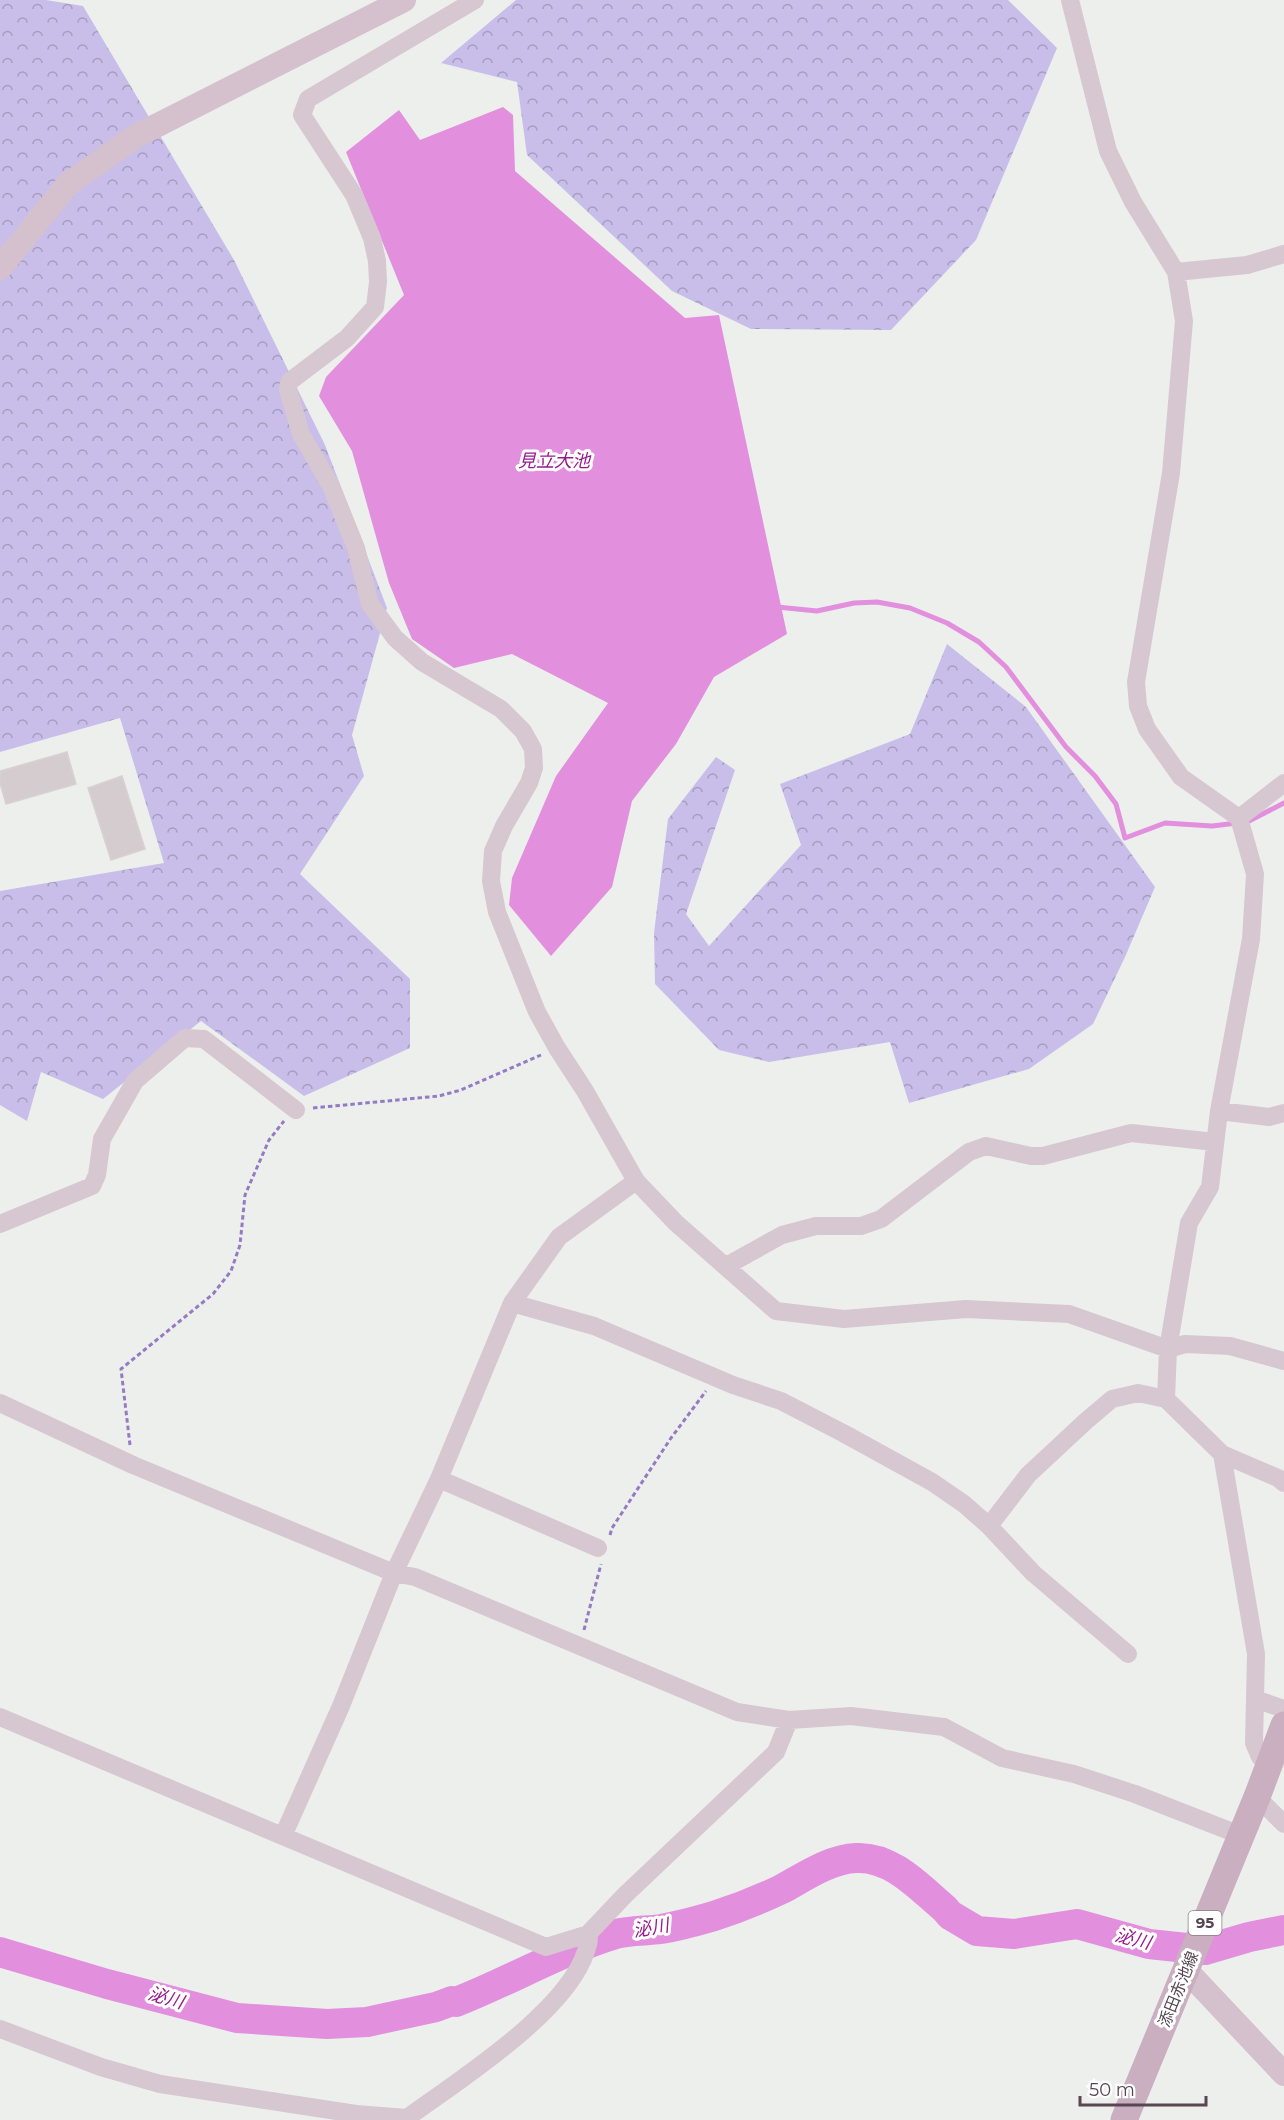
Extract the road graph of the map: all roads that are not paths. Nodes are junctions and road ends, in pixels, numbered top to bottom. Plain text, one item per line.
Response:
1 (404, 0) edge
2 (475, 0) edge
3 (1070, 0) edge
4 (1284, 254) edge
5 (0, 268) edge
6 (1176, 272) junction
7 (1284, 783) edge
8 (1239, 818) junction
9 (296, 1110) road end
10 (1219, 1111) junction
11 (1284, 1113) edge
12 (1215, 1142) junction
13 (636, 1181) junction
14 (0, 1224) edge
15 (726, 1266) junction
16 (512, 1303) junction
17 (1168, 1349) junction
18 (1284, 1361) edge
19 (1166, 1399) junction
20 (0, 1403) edge
21 (18, 1411) junction
22 (0, 1416) edge
23 (1222, 1454) junction
24 (439, 1479) junction
25 (1284, 1483) edge
26 (988, 1526) junction
27 (604, 1548) road end
28 (394, 1573) junction
29 (1128, 1654) dead end
30 (1255, 1699) junction
31 (1284, 1709) edge
32 (0, 1717) edge
33 (789, 1720) junction
34 (1284, 1725) edge
35 (1270, 1763) junction
36 (1257, 1797) junction
37 (1284, 1824) edge
38 (1240, 1835) junction
39 (284, 1836) junction
40 (589, 1936) junction
41 (1186, 1970) junction
42 (0, 2029) edge
43 (1284, 2074) edge
44 (1124, 2120) edge

1 - 5 street
2 - 13 street
3 - 6 street
4 - 6 street
6 - 8 street
7 - 8 street
8 - 10 street
9 - 14 street
10 - 11 street
10 - 12 street
12 - 15 street
12 - 17 street
13 - 15 street
13 - 16 street
15 - 17 street
16 - 24 street
16 - 26 street
17 - 18 street
17 - 19 street
19 - 23 street
19 - 26 street
20 - 21 street
21 - 22 street
21 - 28 street
23 - 25 street
23 - 30 street
24 - 27 street
24 - 28 street
26 - 29 street
28 - 33 street
28 - 39 street
30 - 31 street
30 - 35 street
32 - 39 street
33 - 38 street
33 - 40 street
34 - 35 main road, 添田赤池線 / 95
35 - 36 main road, 添田赤池線 / 95
36 - 37 street
36 - 38 main road, 添田赤池線 / 95
38 - 41 main road, 添田赤池線 / 95
39 - 40 street
40 - 42 street
41 - 43 street
41 - 44 main road, 添田赤池線 / 95

